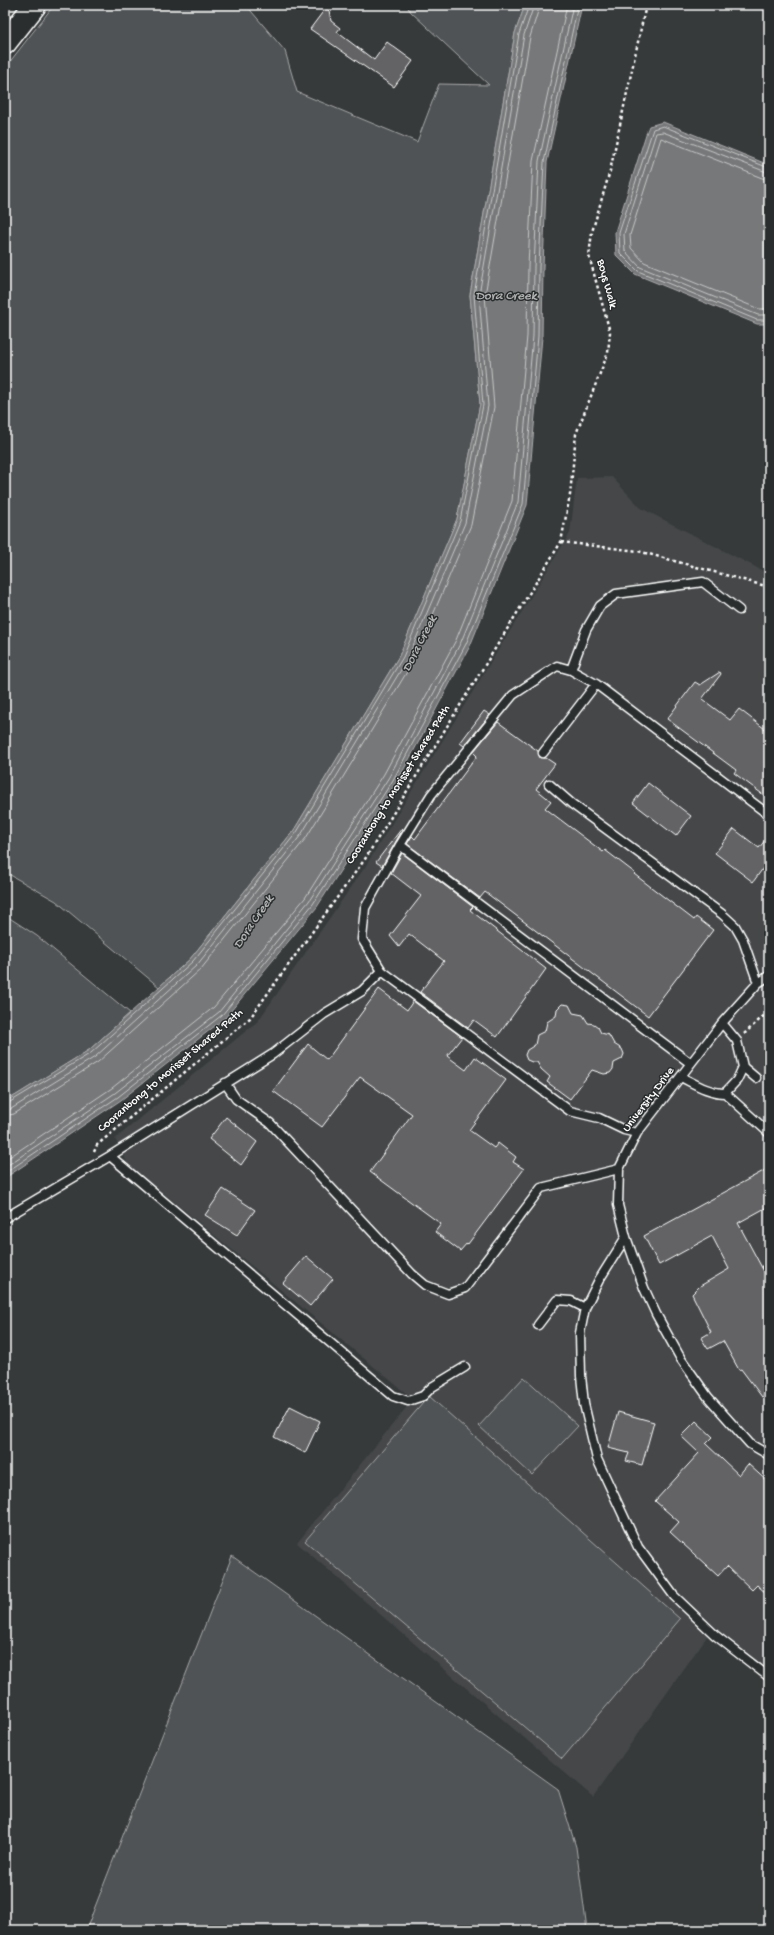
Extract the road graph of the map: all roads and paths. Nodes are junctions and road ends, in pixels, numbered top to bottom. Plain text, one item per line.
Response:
1 (35, 5) edge
2 (646, 5) edge
3 (5, 43) edge
4 (561, 542) junction
5 (769, 588) edge
6 (739, 610) dead end
7 (571, 670) junction
8 (596, 684) junction
9 (543, 753) dead end
10 (549, 784) dead end
11 (769, 815) edge
12 (400, 845) junction
13 (382, 971) junction
14 (769, 976) edge
15 (758, 983) junction
16 (769, 1011) edge
17 (722, 1024) junction
18 (737, 1041) junction
19 (690, 1063) junction
20 (743, 1067) junction
21 (681, 1077) junction
22 (756, 1078) dead end
23 (225, 1083) junction
24 (724, 1094) junction
25 (637, 1133) junction
26 (769, 1133) edge
27 (110, 1156) junction
28 (619, 1169) junction
29 (84, 1171) junction
30 (5, 1218) edge
31 (626, 1237) junction
32 (768, 1265) edge
33 (762, 1268) dead end
34 (585, 1308) junction
35 (538, 1325) dead end
36 (465, 1367) dead end
37 (769, 1456) edge
38 (769, 1677) edge

1 - 3 main road
2 - 4 path, Boys Walk
4 - 5 path
4 - 29 path, Cooranbong to Morisset Shared Path
6 - 7 lane
7 - 8 lane
7 - 12 lane
8 - 9 lane
8 - 11 lane
10 - 15 lane
12 - 13 lane
12 - 19 lane
13 - 23 lane
13 - 25 lane
14 - 15 lane, University Drive
15 - 17 lane, University Drive
16 - 18 path
17 - 18 lane
17 - 19 lane, University Drive
18 - 20 lane
19 - 21 lane, University Drive
20 - 22 lane
20 - 24 lane
21 - 24 lane
21 - 25 lane, University Drive
23 - 27 lane
23 - 28 lane
24 - 26 lane
25 - 28 lane, University Drive
27 - 29 lane
27 - 36 lane
28 - 31 lane, University Drive
29 - 30 lane
31 - 34 lane
31 - 37 lane, University Drive
32 - 33 path
34 - 35 lane
34 - 38 lane

